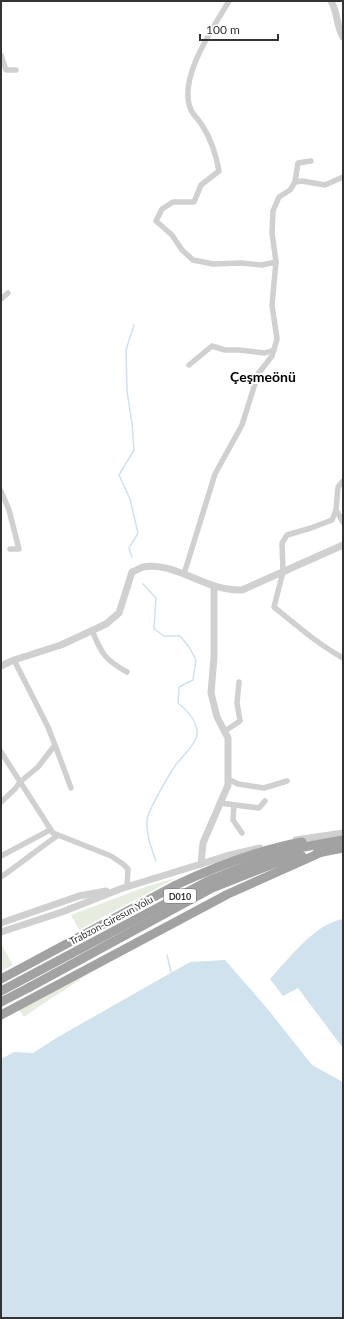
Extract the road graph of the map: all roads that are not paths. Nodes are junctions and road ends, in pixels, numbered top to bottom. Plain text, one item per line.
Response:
1 (229, 1) edge
2 (331, 1) edge
3 (343, 37) edge
4 (1, 55) edge
5 (16, 70) dead end
6 (310, 161) dead end
7 (343, 178) edge
8 (295, 182) junction
9 (276, 262) junction
10 (8, 293) dead end
11 (1, 299) edge
12 (274, 350) junction
13 (189, 366) dead end
14 (343, 481) edge
15 (1, 491) edge
16 (336, 510) junction
17 (343, 522) edge
18 (343, 545) edge
19 (10, 549) dead end
20 (283, 572) junction
21 (184, 574) junction
22 (214, 586) junction
23 (92, 630) junction
24 (343, 658) edge
25 (14, 660) junction
26 (1, 666) edge
27 (127, 672) dead end
28 (239, 682) dead end
29 (225, 731) junction
30 (55, 745) junction
31 (1, 752) edge
32 (228, 780) junction
33 (287, 781) dead end
34 (20, 782) junction
35 (71, 788) dead end
36 (265, 801) dead end
37 (1, 802) edge
38 (220, 803) junction
39 (234, 805) junction
40 (50, 830) junction
41 (242, 833) dead end
42 (343, 834) edge
43 (57, 836) junction
44 (343, 840) edge
45 (343, 848) edge
46 (322, 852) junction
47 (1, 856) edge
48 (201, 864) junction
49 (1, 877) edge
50 (127, 886) junction
51 (120, 889) junction
52 (1, 923) edge
53 (1, 932) edge
54 (1, 979) edge
55 (1, 991) edge
56 (1, 1002) edge
57 (1, 1015) edge

1 - 9 street
2 - 3 street
4 - 5 street
6 - 8 street
7 - 8 street
8 - 9 street
9 - 12 street
10 - 11 street
12 - 13 street
12 - 21 street
14 - 16 street
15 - 19 street
16 - 17 street
16 - 20 street
18 - 20 street
20 - 22 street
20 - 24 street
21 - 22 street
21 - 23 street
22 - 29 street
23 - 25 street
23 - 27 street
25 - 26 street
25 - 30 street
28 - 29 street
29 - 32 street
30 - 34 street
30 - 35 street
31 - 34 street
32 - 33 street
32 - 38 street
34 - 37 street
34 - 40 street
36 - 39 street
38 - 39 street
38 - 48 street
39 - 41 street
40 - 43 street
40 - 47 street
42 - 48 street
42 - 54 highway
43 - 49 street
43 - 50 street
44 - 55 highway, Trabzon-Giresun Yolu / D010
45 - 46 highway, Trabzon-Giresun Yolu / D010
46 - 56 highway, Trabzon-Giresun Yolu / D010, bridge
46 - 57 highway
48 - 50 street
50 - 51 street
51 - 52 street
51 - 53 street

